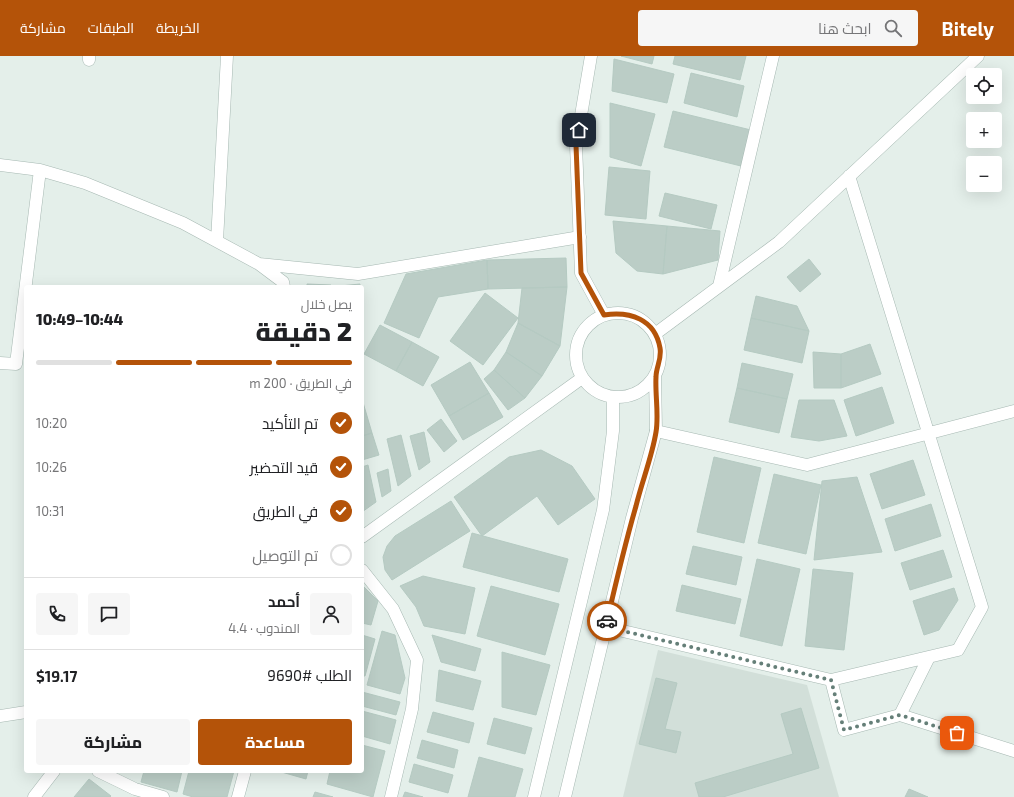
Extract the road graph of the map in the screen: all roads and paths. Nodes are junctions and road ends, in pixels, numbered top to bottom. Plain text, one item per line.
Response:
1 (227, 56) edge
2 (591, 56) edge
3 (773, 56) edge
4 (978, 56) edge
5 (0, 166) edge
6 (40, 170) junction
7 (849, 176) junction
8 (580, 237) junction
9 (217, 241) junction
10 (259, 264) junction
11 (26, 285) edge
12 (283, 285) edge
13 (719, 286) junction
14 (24, 299) edge
15 (604, 315) junction
16 (655, 334) junction
17 (0, 364) edge
18 (656, 375) junction
19 (582, 378) junction
20 (613, 397) junction
21 (1014, 411) edge
22 (656, 431) junction
23 (928, 433) junction
24 (364, 536) edge
25 (364, 573) edge
26 (606, 627) junction
27 (929, 657) junction
28 (831, 680) junction
29 (24, 712) edge
30 (900, 715) junction
31 (0, 716) edge
32 (1014, 751) edge
33 (52, 773) edge
34 (102, 773) edge
35 (244, 773) edge
36 (34, 797) edge
37 (163, 797) edge
38 (238, 797) edge
39 (391, 797) edge
40 (534, 797) edge
41 (565, 797) edge

1 - 9 street
2 - 8 street
3 - 13 street
4 - 7 street
5 - 6 street
6 - 9 street
6 - 11 street
7 - 13 street
7 - 23 street
8 - 10 street
8 - 15 street
9 - 10 street
10 - 12 street
13 - 16 street
14 - 17 street
15 - 16 street
15 - 19 street
16 - 18 street
18 - 20 street
18 - 22 street
19 - 20 street
19 - 24 street
20 - 40 street
21 - 23 street
22 - 23 street
22 - 26 street
23 - 27 street
25 - 39 street
26 - 28 street
26 - 41 street
27 - 28 street
27 - 30 street
28 - 30 street
29 - 31 street
30 - 32 street
33 - 36 street
34 - 37 street
35 - 38 street

